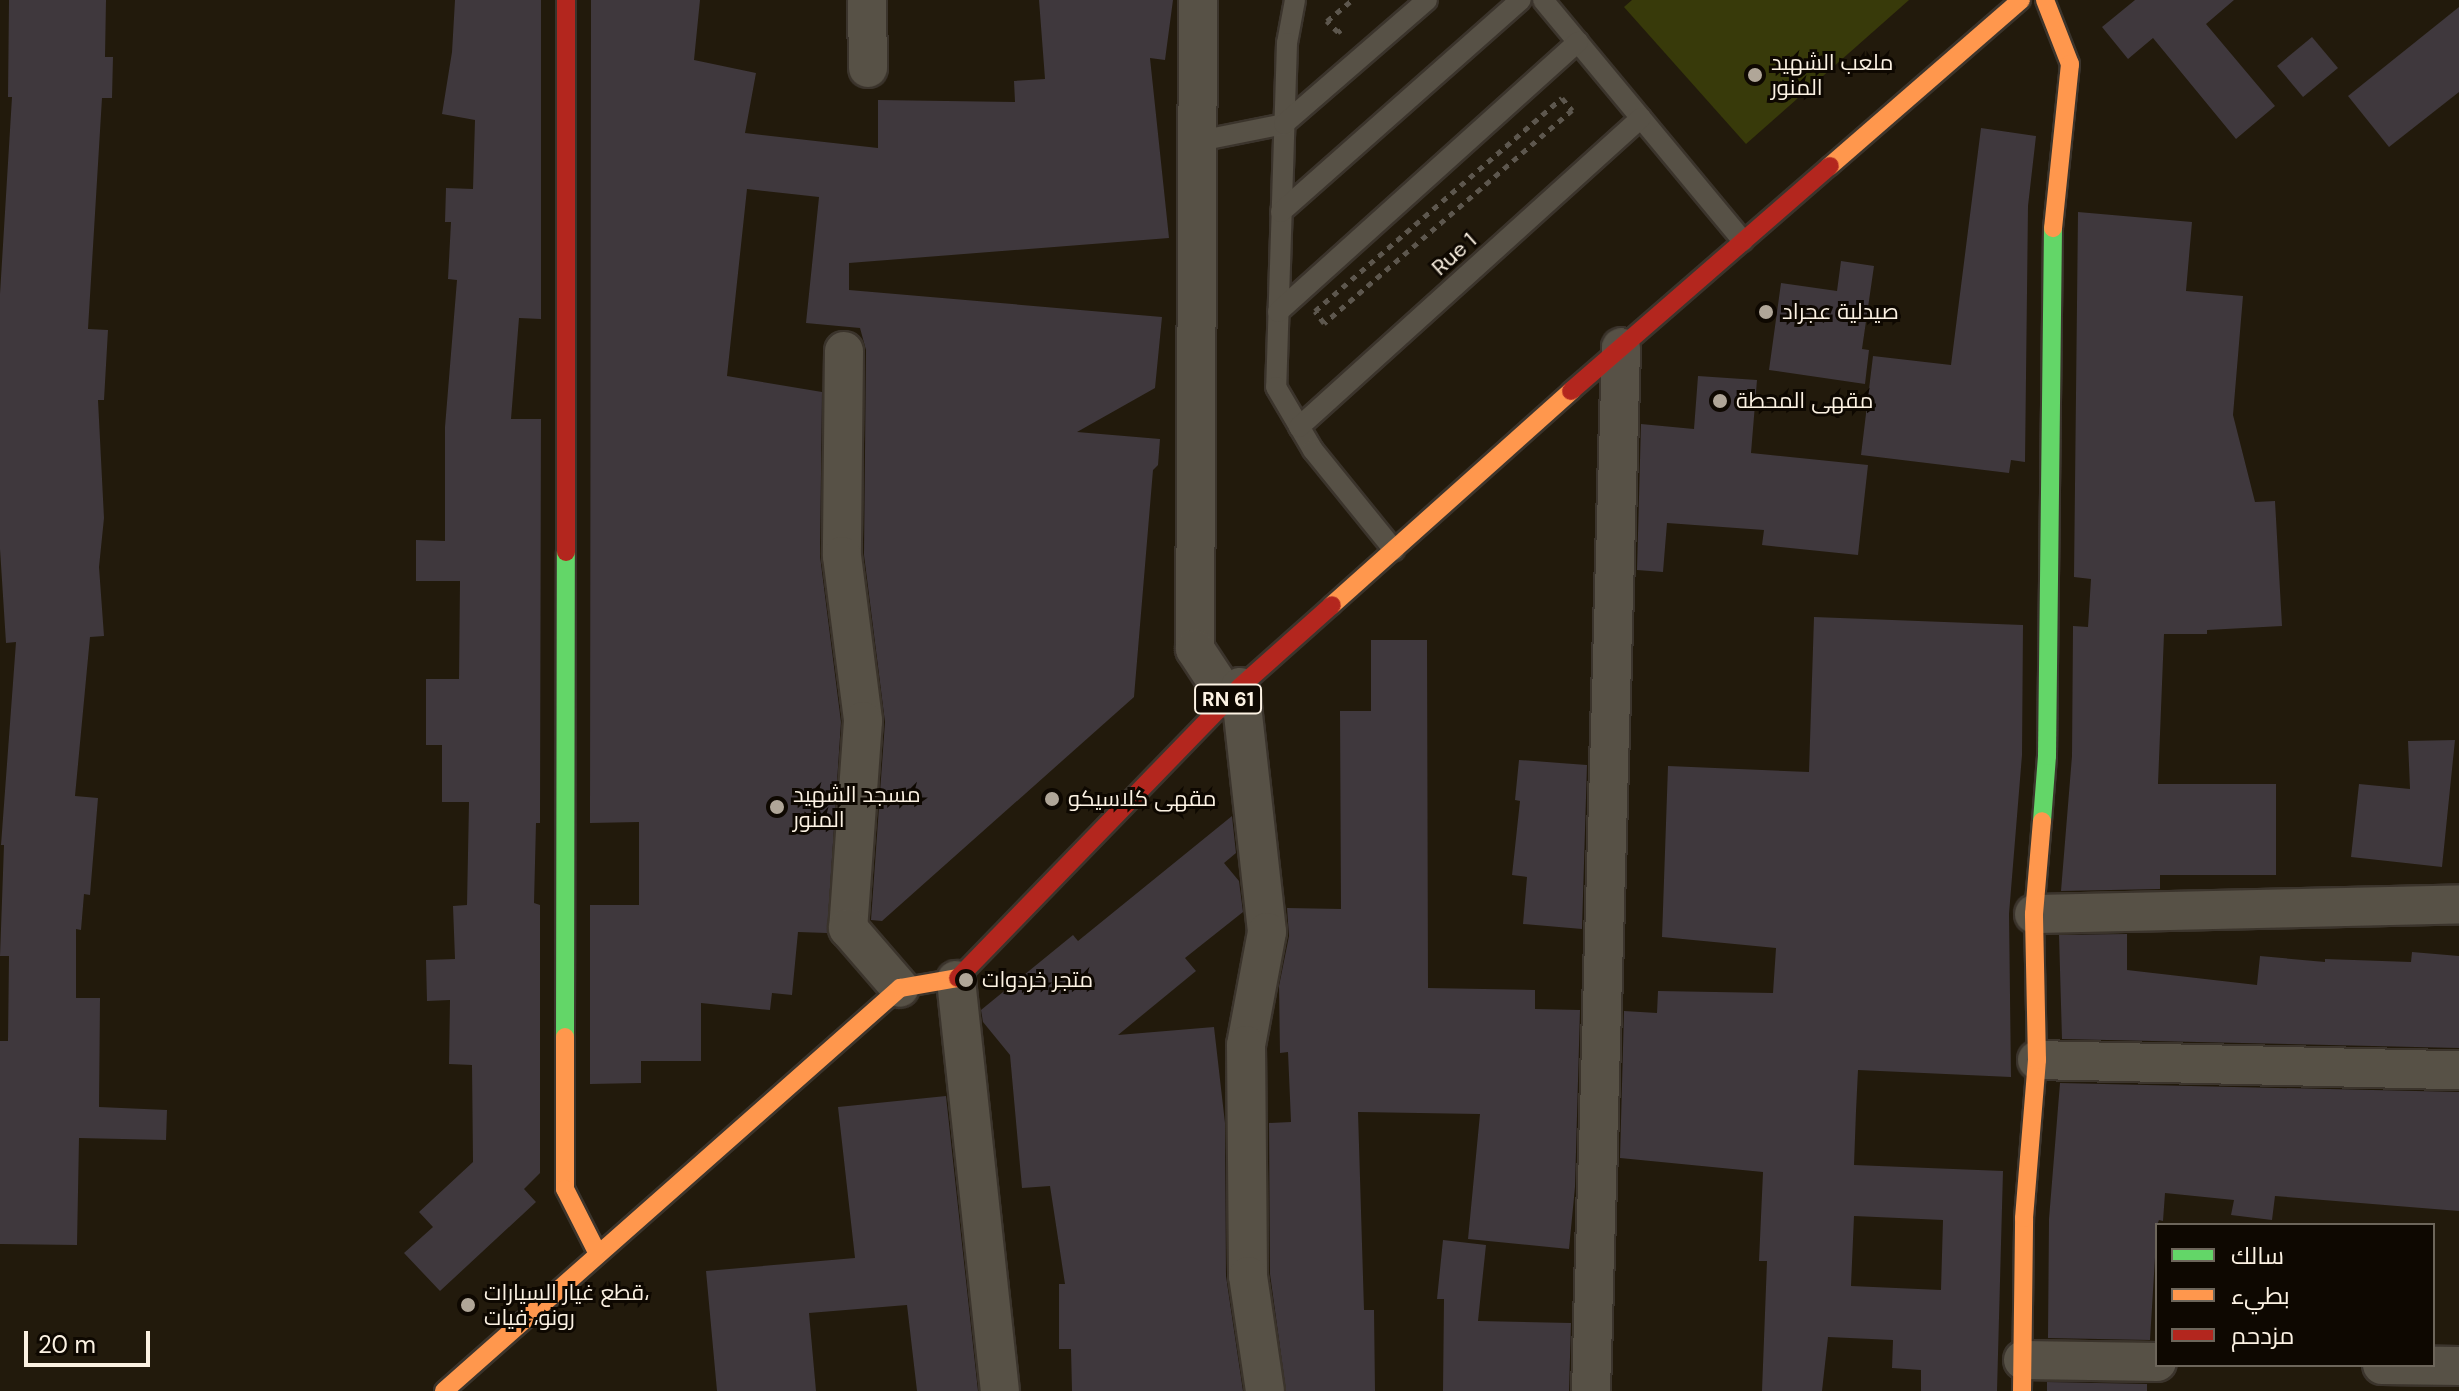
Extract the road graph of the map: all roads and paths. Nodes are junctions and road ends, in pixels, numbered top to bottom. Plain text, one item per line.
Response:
1 (566, 0) edge
2 (867, 0) edge
3 (1198, 0) edge
4 (1295, 0) edge
5 (1352, 0) edge
6 (1427, 0) edge
7 (1521, 0) edge
8 (1543, 0) edge
9 (2021, 0) edge
10 (2045, 0) edge
11 (1338, 32) dead end
12 (1578, 42) junction
13 (868, 68) dead end
14 (1641, 118) junction
15 (1284, 124) junction
16 (1199, 141) junction
17 (1281, 212) junction
18 (1743, 241) junction
19 (1278, 312) junction
20 (1621, 347) junction
21 (844, 351) dead end
22 (1299, 427) junction
23 (1394, 550) junction
24 (1234, 693) junction
25 (2459, 904) edge
26 (2034, 914) junction
27 (956, 980) junction
28 (900, 988) junction
29 (2037, 1060) junction
30 (2459, 1070) edge
31 (598, 1254) junction
32 (2155, 1362) edge
33 (2435, 1366) edge
34 (2459, 1366) edge
35 (2022, 1375) edge
36 (444, 1391) edge
37 (1000, 1391) edge
38 (1265, 1391) edge
39 (1591, 1391) edge

1 - 31 street
2 - 13 street
3 - 16 street
4 - 15 lane
5 - 11 path
6 - 15 lane
7 - 17 lane
8 - 12 lane
9 - 18 street, RN 61
10 - 26 street
12 - 14 lane
12 - 19 lane
14 - 18 lane
14 - 22 lane, Rue 1
15 - 16 lane
15 - 17 lane
16 - 24 street
17 - 19 lane
18 - 20 street, RN 61
19 - 22 lane
20 - 23 street, RN 61
20 - 39 street
21 - 28 street
22 - 23 lane
23 - 24 street, RN 61
24 - 27 street, RN 61
24 - 38 street
25 - 26 street
26 - 29 street
27 - 28 street
27 - 37 street
28 - 31 street
29 - 30 street
29 - 35 street
31 - 36 street
32 - 35 street
33 - 34 street

